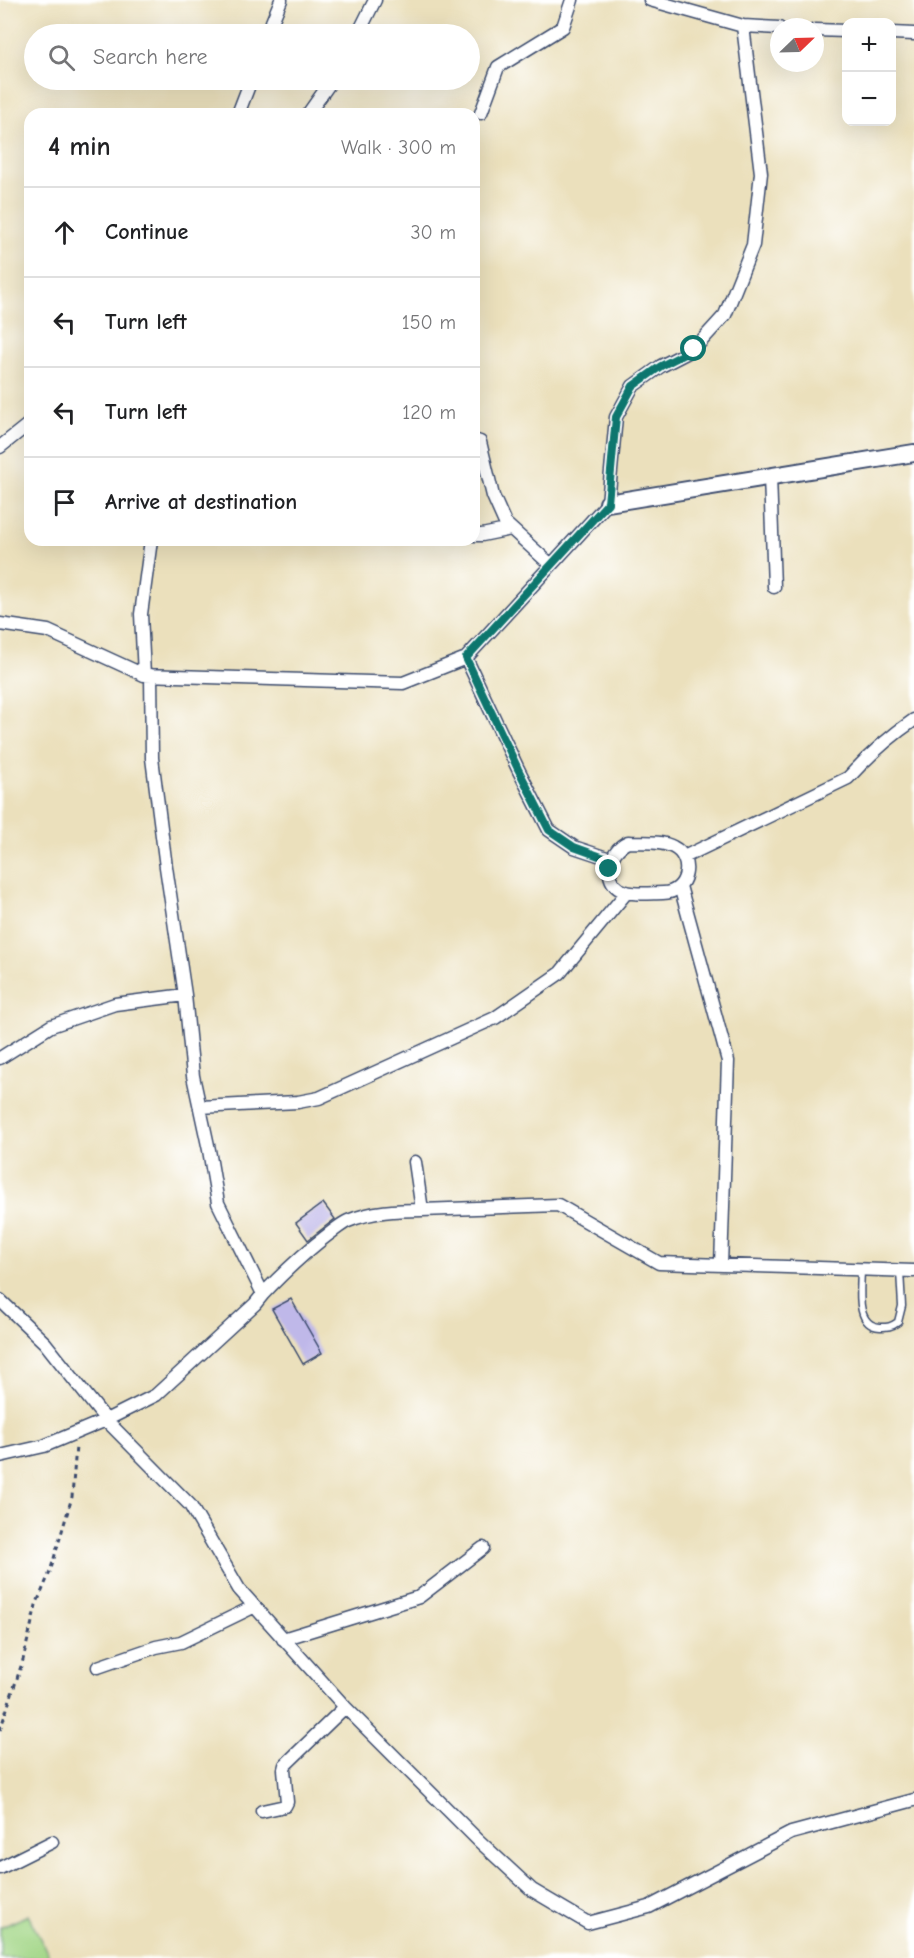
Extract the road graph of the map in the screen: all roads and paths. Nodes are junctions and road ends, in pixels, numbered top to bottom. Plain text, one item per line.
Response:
1 (280, 0) edge
2 (375, 0) edge
3 (572, 0) edge
4 (650, 0) edge
5 (271, 24) edge
6 (363, 24) edge
7 (743, 26) junction
8 (770, 28) edge
9 (824, 30) edge
10 (842, 31) edge
11 (896, 33) edge
12 (914, 34) edge
13 (247, 90) edge
14 (326, 90) edge
15 (240, 108) edge
16 (312, 108) edge
17 (481, 114) dead end
18 (24, 428) edge
19 (480, 442) edge
20 (0, 447) edge
21 (914, 453) edge
22 (770, 476) junction
23 (608, 503) junction
24 (511, 529) junction
25 (480, 535) edge
26 (150, 546) edge
27 (551, 565) junction
28 (774, 587) dead end
29 (0, 624) edge
30 (466, 658) junction
31 (148, 675) junction
32 (914, 720) edge
33 (684, 857) junction
34 (610, 860) junction
35 (680, 886) junction
36 (627, 892) junction
37 (185, 995) junction
38 (0, 1058) edge
39 (200, 1107) junction
40 (415, 1162) dead end
41 (422, 1210) junction
42 (721, 1265) junction
43 (861, 1269) junction
44 (900, 1271) junction
45 (914, 1271) edge
46 (263, 1294) junction
47 (0, 1300) edge
48 (106, 1420) junction
49 (77, 1432) junction
50 (0, 1456) edge
51 (483, 1548) dead end
52 (253, 1607) junction
53 (283, 1639) junction
54 (98, 1667) dead end
55 (345, 1707) junction
56 (0, 1730) edge
57 (914, 1800) edge
58 (262, 1811) dead end
59 (52, 1842) dead end
60 (0, 1868) edge

1 - 5 street
2 - 6 street
3 - 17 street
4 - 7 street
7 - 8 street
7 - 23 street
9 - 10 street
11 - 12 street
13 - 15 street
14 - 16 street
18 - 20 street
19 - 24 street
21 - 22 street
22 - 23 street
22 - 28 street
23 - 27 street
24 - 25 street
24 - 27 street
26 - 31 street
27 - 30 street
29 - 31 street
30 - 31 street
30 - 34 street
31 - 37 street
32 - 33 street
33 - 34 street
33 - 35 street
34 - 36 street
35 - 36 street
35 - 42 street
36 - 39 street
37 - 38 street
37 - 39 street
39 - 46 street
40 - 41 street
41 - 42 street
41 - 46 street
42 - 43 street
43 - 44 street
43 - 44 lane
44 - 45 street
46 - 48 street
47 - 48 street
48 - 49 street
48 - 52 street
49 - 50 street
49 - 56 path
51 - 53 street
52 - 53 street
52 - 54 street
53 - 55 street
55 - 57 street
55 - 58 street
59 - 60 street

